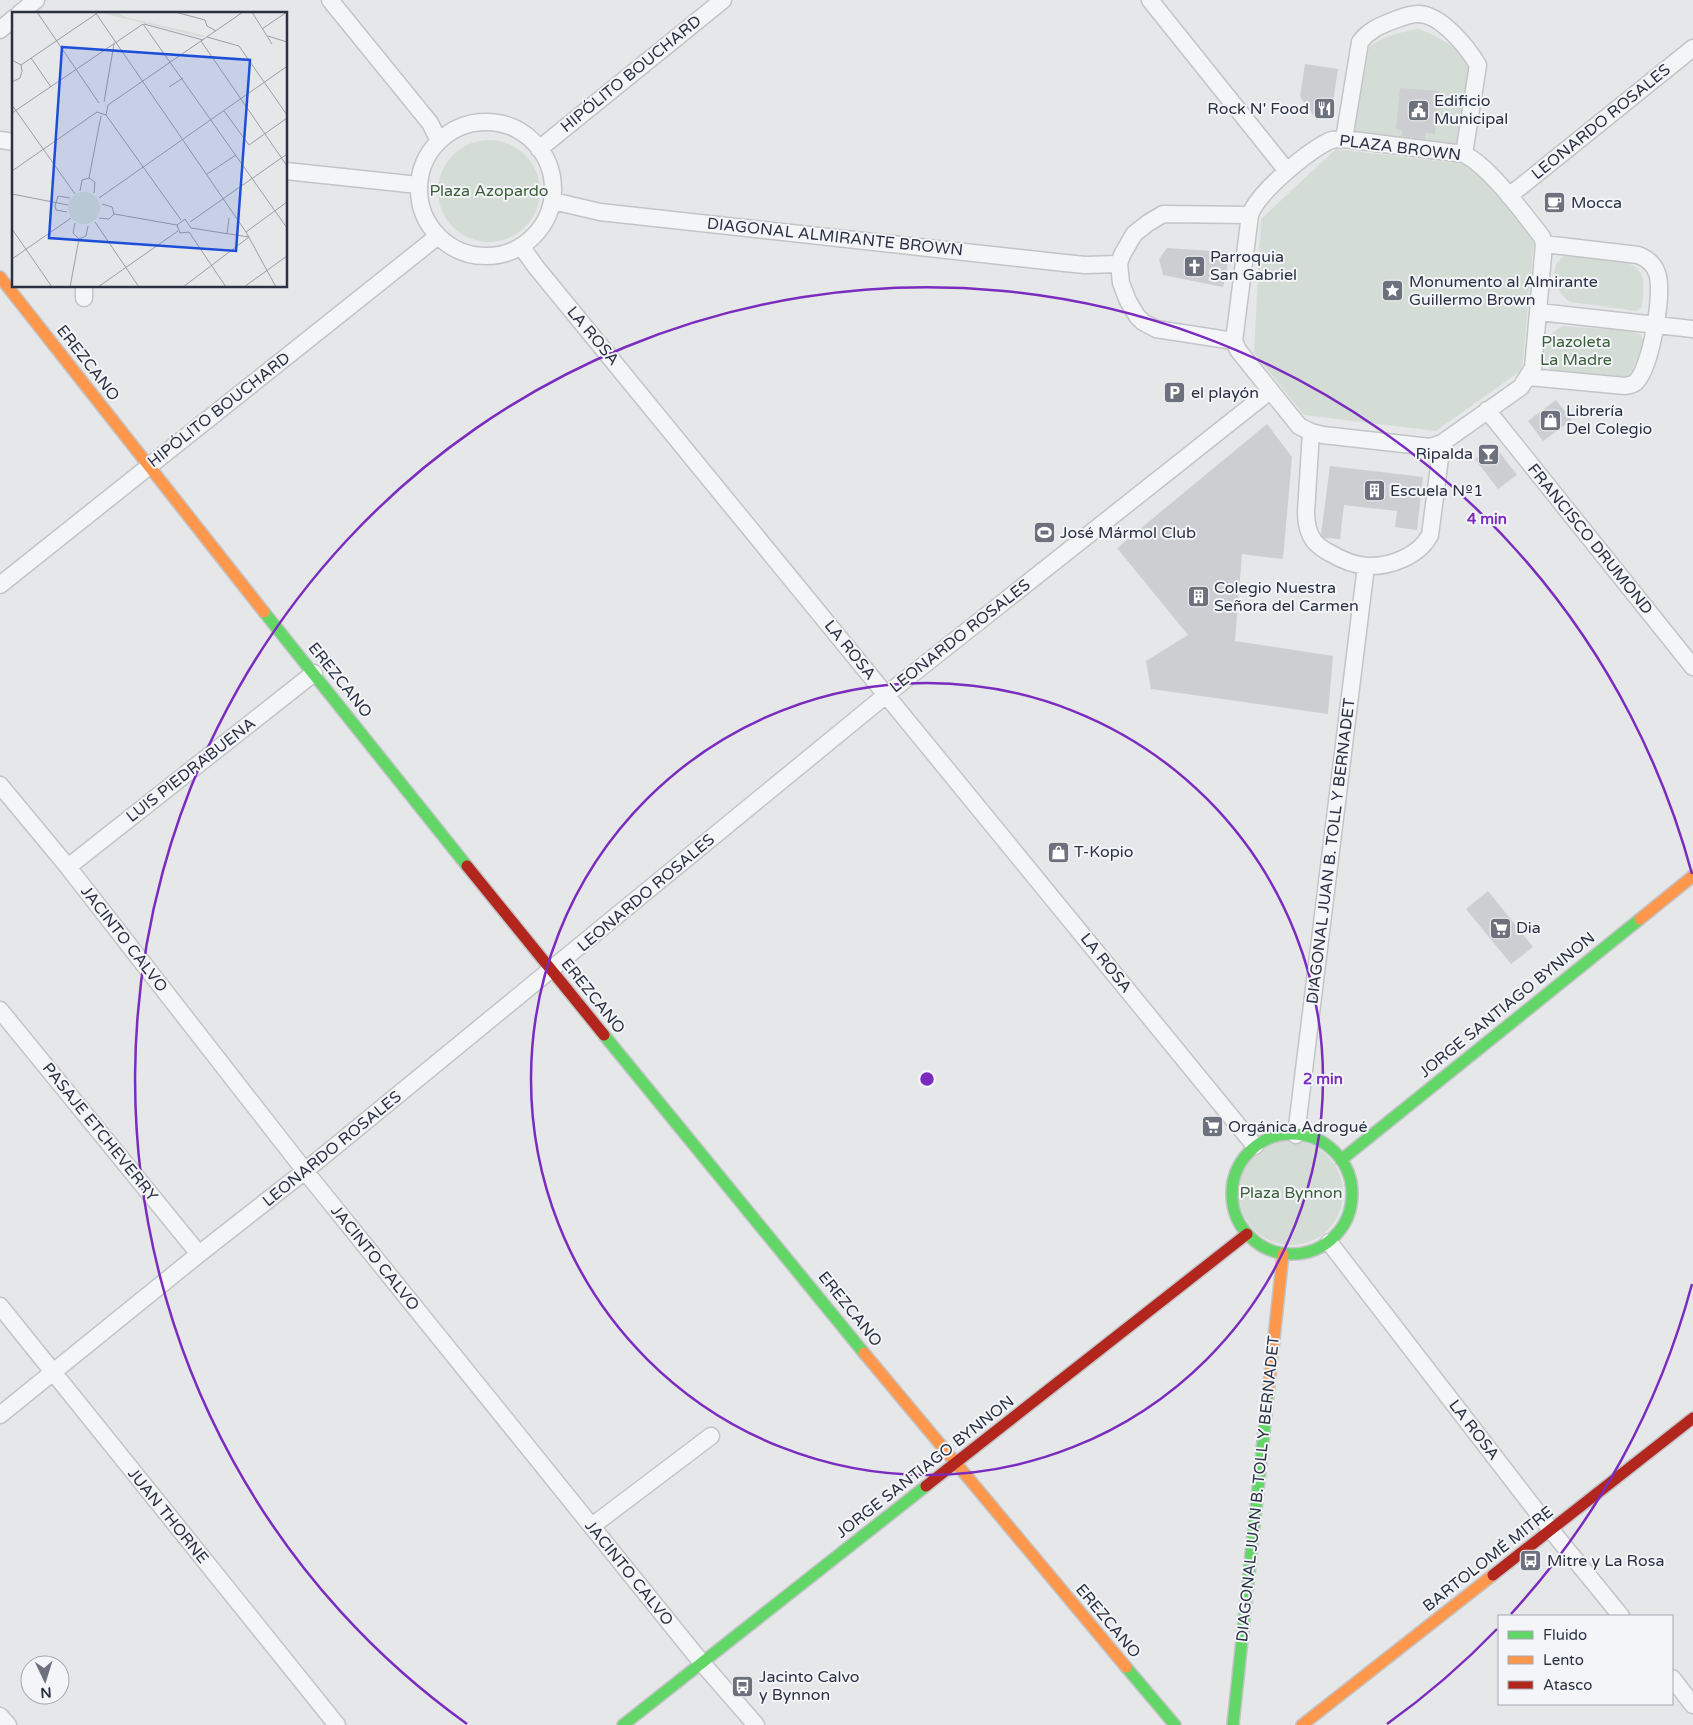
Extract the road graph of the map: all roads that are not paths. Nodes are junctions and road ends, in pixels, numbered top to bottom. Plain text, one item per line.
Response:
1 (36, 0) edge
2 (330, 0) edge
3 (723, 0) edge
4 (1150, 0) edge
5 (1420, 7) edge
6 (21, 12) edge
7 (12, 20) edge
8 (0, 30) edge
9 (1693, 48) edge
10 (1344, 139) junction
11 (439, 140) junction
12 (539, 149) junction
13 (1464, 154) junction
14 (288, 171) edge
15 (1287, 171) junction
16 (418, 185) junction
17 (1509, 196) junction
18 (553, 201) junction
19 (1250, 215) junction
20 (438, 236) junction
21 (1544, 244) junction
22 (521, 246) junction
23 (1119, 264) junction
24 (0, 277) edge
25 (1539, 312) junction
26 (1655, 324) junction
27 (1693, 329) edge
28 (1234, 341) junction
29 (1529, 377) junction
30 (1270, 390) junction
31 (1487, 410) junction
32 (1310, 432) junction
33 (1442, 443) junction
34 (148, 466) junction
35 (1366, 566) junction
36 (0, 585) edge
37 (1693, 667) edge
38 (314, 673) junction
39 (886, 695) junction
40 (0, 786) edge
41 (68, 867) junction
42 (1693, 876) edge
43 (552, 971) junction
44 (0, 1010) edge
45 (1296, 1135) junction
46 (1255, 1146) junction
47 (1341, 1160) junction
48 (306, 1171) junction
49 (1247, 1234) junction
50 (1329, 1242) junction
51 (199, 1254) junction
52 (1283, 1254) junction
53 (0, 1306) edge
54 (53, 1372) junction
55 (0, 1415) edge
56 (1693, 1418) edge
57 (711, 1436) dead end
58 (955, 1464) junction
59 (592, 1526) junction
60 (1551, 1530) junction
61 (1620, 1615) edge
62 (702, 1663) junction
63 (1673, 1679) edge
64 (1693, 1704) edge
65 (0, 1716) edge
66 (8, 1725) edge
67 (337, 1725) edge
68 (623, 1725) edge
69 (756, 1725) edge
70 (1175, 1725) edge
71 (1233, 1725) edge
72 (1302, 1725) edge

1 - 6 street
2 - 11 street
3 - 12 street, HIPÓLITO BOUCHARD
4 - 15 street
5 - 10 street
5 - 13 street
7 - 8 street
9 - 17 street, LEONARDO ROSALES
10 - 13 street, PLAZA BROWN
10 - 15 street, PLAZA BROWN
11 - 12 street
11 - 16 street
12 - 18 street
13 - 17 street, PLAZA BROWN
14 - 16 street
15 - 19 street, PLAZA BROWN
16 - 20 street
17 - 21 street, PLAZA BROWN
18 - 22 street
18 - 23 street, DIAGONAL ALMIRANTE BROWN
19 - 23 street
19 - 28 street, PLAZA BROWN
20 - 22 street
20 - 34 street, HIPÓLITO BOUCHARD
21 - 25 street
21 - 26 street
22 - 39 street, LA ROSA
23 - 28 street
24 - 34 street, EREZCANO
25 - 26 street
25 - 29 street
26 - 27 street
26 - 29 street
28 - 30 street
29 - 31 street
30 - 32 street
30 - 39 street, LEONARDO ROSALES
31 - 33 street
31 - 37 street, FRANCISCO DRUMOND
32 - 33 street
32 - 35 street
33 - 35 street
34 - 36 street, HIPÓLITO BOUCHARD
34 - 38 street, EREZCANO
35 - 45 street, DIAGONAL JUAN B. TOLL Y BERNADET
38 - 41 street, LUIS PIEDRABUENA
38 - 43 street, EREZCANO
39 - 43 street, LEONARDO ROSALES
39 - 46 street, LA ROSA
40 - 41 street, JACINTO CALVO
41 - 48 street, JACINTO CALVO
42 - 47 street, JORGE SANTIAGO BYNNON
43 - 48 street, LEONARDO ROSALES
43 - 58 street, EREZCANO
44 - 51 street, PASAJE ETCHEVERRY
45 - 46 street
45 - 47 street
46 - 49 street
47 - 50 street
48 - 51 street, LEONARDO ROSALES
48 - 59 street, JACINTO CALVO
49 - 52 street
49 - 58 street, JORGE SANTIAGO BYNNON
50 - 52 street
50 - 60 street, LA ROSA
51 - 54 street, LEONARDO ROSALES
52 - 71 street, DIAGONAL JUAN B. TOLL Y BERNADET
53 - 54 street, JUAN THORNE
54 - 55 street, LEONARDO ROSALES
54 - 67 street, JUAN THORNE
56 - 60 street, BARTOLOMÉ MITRE
57 - 59 street
58 - 62 street, JORGE SANTIAGO BYNNON
58 - 70 street, EREZCANO
59 - 62 street, JACINTO CALVO
60 - 61 street, LA ROSA
60 - 72 street, BARTOLOMÉ MITRE
62 - 68 street, JORGE SANTIAGO BYNNON
62 - 69 street, JACINTO CALVO
63 - 64 street
65 - 66 street

